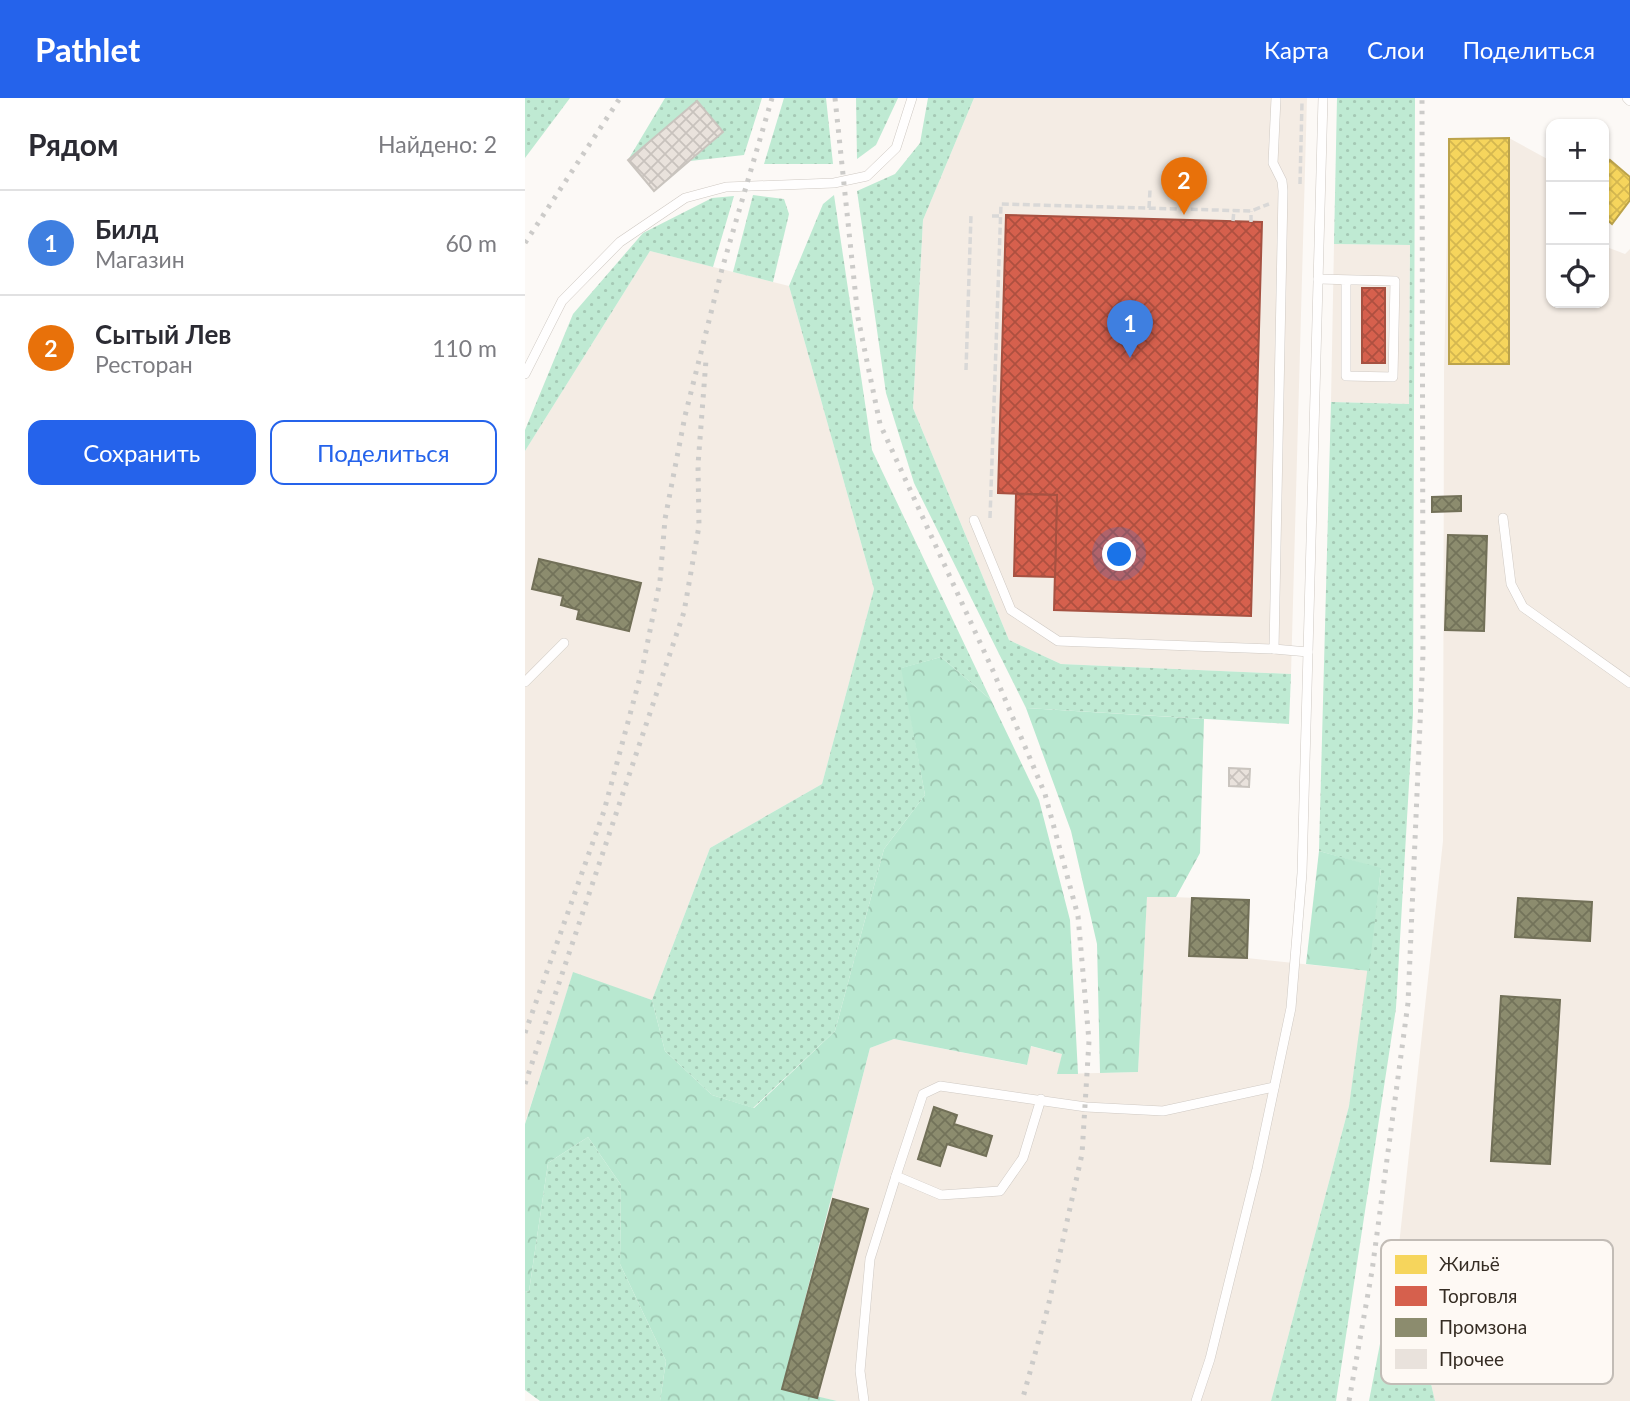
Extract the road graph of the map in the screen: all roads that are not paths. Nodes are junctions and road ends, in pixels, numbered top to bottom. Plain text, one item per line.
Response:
1 (912, 98) edge
2 (1276, 98) edge
3 (1323, 98) edge
4 (1318, 279) junction
5 (1346, 280) junction
6 (525, 374) edge
7 (1503, 518) dead end
8 (974, 520) dead end
9 (564, 643) dead end
10 (1274, 649) junction
11 (1308, 652) junction
12 (525, 682) edge
13 (1630, 683) edge
14 (1274, 1087) junction
15 (1041, 1099) junction
16 (896, 1176) junction
17 (865, 1401) edge
18 (1196, 1401) edge

1 - 6 lane
2 - 10 lane
3 - 4 lane
4 - 5 lane
4 - 11 lane
5 - 5 lane
7 - 13 lane
8 - 10 lane
9 - 12 lane
10 - 11 lane
11 - 14 lane
14 - 15 lane
14 - 18 lane
15 - 16 lane
15 - 16 lane
16 - 17 lane

